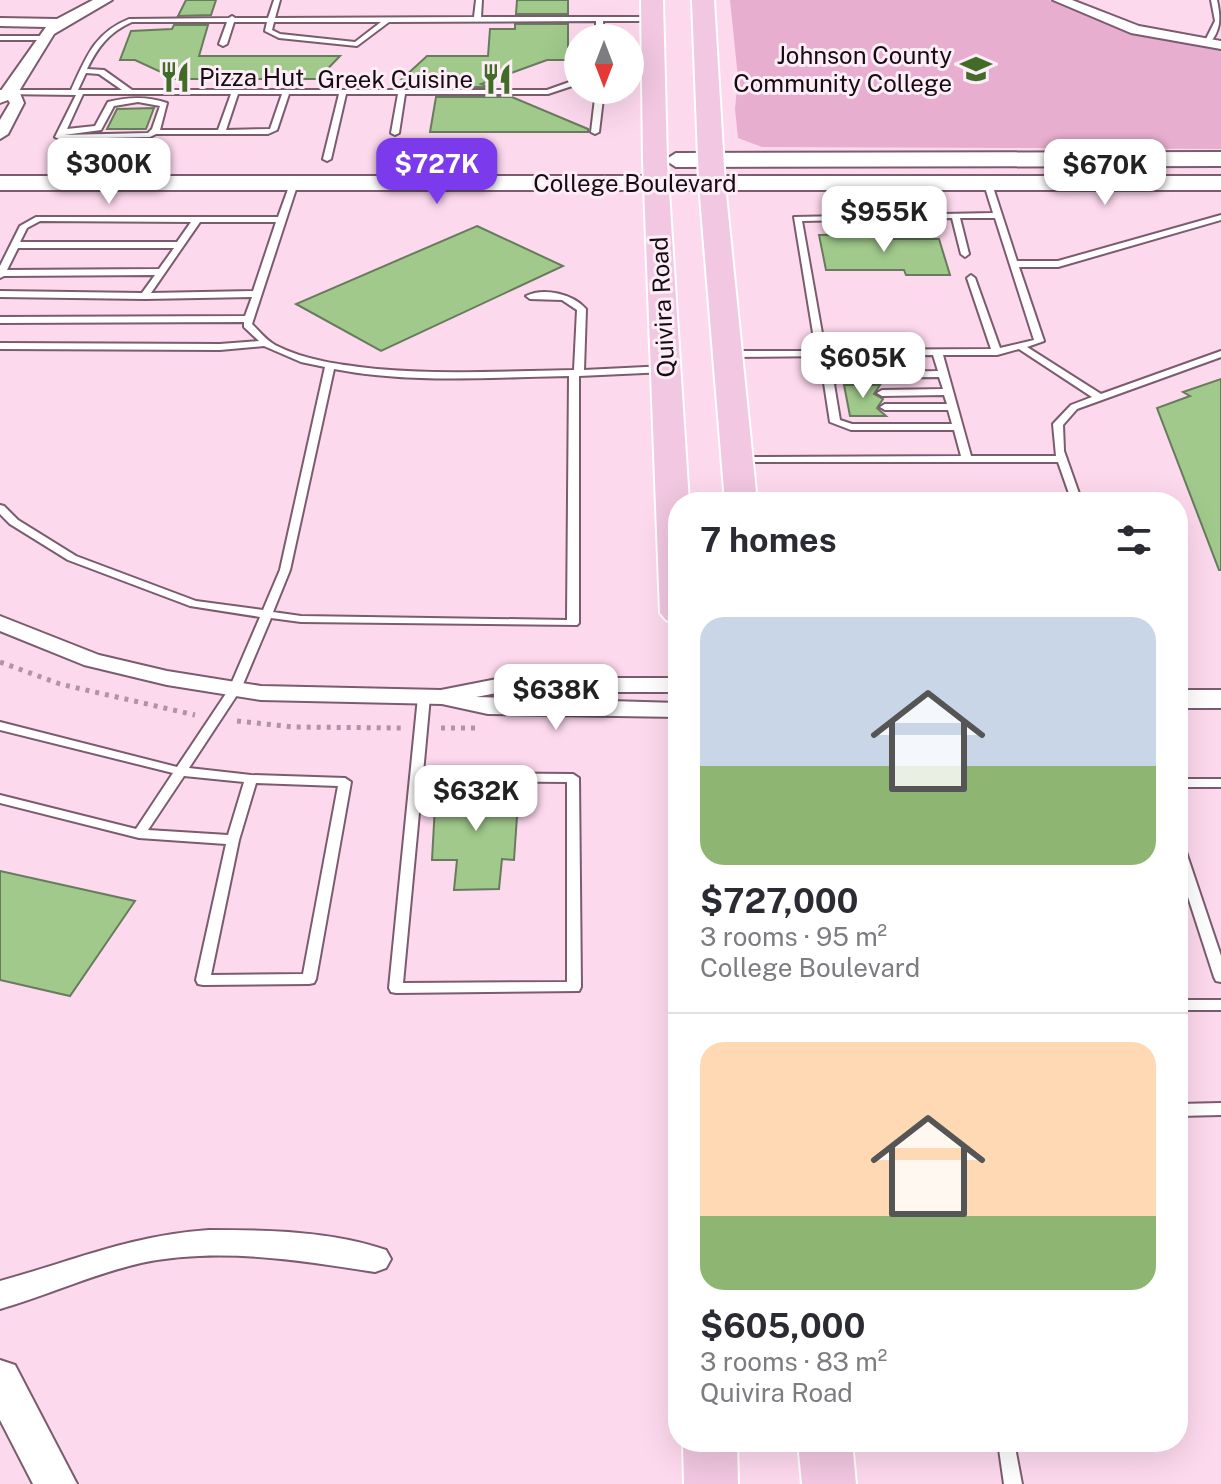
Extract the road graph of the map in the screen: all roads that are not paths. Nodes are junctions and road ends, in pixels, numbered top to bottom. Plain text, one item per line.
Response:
1 (105, 0) edge
2 (277, 0) edge
3 (479, 0) edge
4 (703, 0) edge
5 (1060, 0) edge
6 (1214, 0) edge
7 (652, 9) edge
8 (232, 18) junction
9 (271, 18) junction
10 (388, 19) junction
11 (477, 19) junction
12 (599, 19) junction
13 (0, 22) edge
14 (61, 23) junction
15 (599, 24) edge
16 (0, 38) edge
17 (42, 38) junction
18 (223, 44) dead end
19 (1214, 44) edge
20 (84, 71) junction
21 (564, 86) edge
22 (76, 93) junction
23 (132, 93) junction
24 (178, 93) junction
25 (235, 93) junction
26 (286, 93) junction
27 (343, 93) junction
28 (402, 93) junction
29 (4, 95) edge
30 (598, 104) edge
31 (159, 132) junction
32 (221, 132) junction
33 (595, 132) dead end
34 (395, 133) dead end
35 (0, 134) edge
36 (60, 134) junction
37 (335, 159) joint
38 (1221, 159) edge
39 (197, 160) dead end
40 (298, 160) dead end
41 (626, 160) dead end
42 (0, 171) edge
43 (656, 172) junction
44 (712, 172) junction
45 (0, 183) edge
46 (294, 183) junction
47 (1221, 183) edge
48 (988, 184) junction
49 (955, 215) junction
50 (998, 215) junction
51 (1221, 217) edge
52 (197, 220) junction
53 (281, 220) junction
54 (15, 245) junction
55 (180, 245) junction
56 (965, 254) dead end
57 (1014, 264) junction
58 (162, 272) junction
59 (1, 274) edge
60 (971, 278) dead end
61 (0, 294) edge
62 (257, 294) junction
63 (145, 296) junction
64 (530, 296) dead end
65 (249, 319) junction
66 (0, 320) edge
67 (265, 343) junction
68 (0, 346) edge
69 (1023, 348) junction
70 (937, 352) junction
71 (997, 352) junction
72 (821, 353) junction
73 (727, 354) junction
74 (1221, 354) edge
75 (1206, 359) junction
76 (1221, 364) edge
77 (330, 367) junction
78 (666, 369) junction
79 (577, 373) junction
80 (943, 374) junction
81 (1097, 396) junction
82 (832, 400) junction
83 (847, 400) dead end
84 (883, 400) dead end
85 (950, 400) junction
86 (958, 427) junction
87 (967, 459) junction
88 (1062, 459) junction
89 (737, 460) junction
90 (672, 492) edge
91 (740, 492) edge
92 (1074, 492) edge
93 (0, 508) edge
94 (267, 614) junction
95 (0, 623) edge
96 (668, 685) edge
97 (235, 689) junction
98 (433, 697) junction
99 (1188, 699) edge
100 (1221, 699) edge
101 (668, 710) edge
102 (0, 726) edge
103 (179, 771) junction
104 (417, 777) junction
105 (251, 779) junction
106 (1188, 783) edge
107 (1221, 784) edge
108 (0, 799) edge
109 (139, 834) junction
110 (233, 840) junction
111 (1188, 876) edge
112 (1221, 977) edge
113 (1188, 1005) edge
114 (1221, 1005) edge
115 (1221, 1109) edge
116 (1188, 1110) edge
117 (375, 1259) dead end
118 (0, 1295) edge
119 (0, 1378) edge
120 (710, 1452) edge
121 (826, 1452) edge
122 (1008, 1452) edge
123 (55, 1484) edge
124 (711, 1484) edge
125 (829, 1484) edge
126 (1013, 1484) edge

1 - 14 street
2 - 9 lane
3 - 11 lane
4 - 44 main road
5 - 19 street
6 - 19 lane
7 - 12 lane
7 - 43 main road, Quivira Road
8 - 9 lane
8 - 18 lane
8 - 20 lane
9 - 10 lane
9 - 10 lane
10 - 11 lane
11 - 12 lane
12 - 15 lane
13 - 14 street
14 - 17 street
16 - 17 lane
17 - 29 street
20 - 22 lane
20 - 23 lane
21 - 28 lane
22 - 23 lane
22 - 29 lane
22 - 36 lane
23 - 24 lane
24 - 25 lane
24 - 31 lane
25 - 26 lane
25 - 32 lane
26 - 27 lane
26 - 32 lane
27 - 28 lane
27 - 37 lane
28 - 34 lane
29 - 35 street
30 - 33 lane
31 - 32 lane
31 - 36 lane
31 - 36 lane
37 - 40 main road
38 - 44 main road, College Boulevard
39 - 42 main road
41 - 43 main road, College Boulevard
43 - 44 main road, College Boulevard
43 - 46 main road, College Boulevard
43 - 78 main road, Quivira Road
44 - 48 main road, College Boulevard
44 - 73 main road
45 - 46 main road, College Boulevard
46 - 53 lane
47 - 48 main road, College Boulevard
48 - 50 lane
49 - 50 lane
49 - 56 lane
49 - 72 lane
50 - 57 lane
51 - 57 lane
52 - 53 lane
52 - 54 lane
52 - 55 lane
53 - 62 lane
54 - 55 lane
54 - 59 lane
55 - 58 lane
57 - 69 lane
58 - 59 lane
58 - 63 lane
60 - 71 lane
61 - 63 lane
62 - 63 lane
62 - 65 lane
64 - 79 lane
65 - 66 lane
65 - 67 lane
67 - 68 lane
67 - 77 lane
69 - 71 lane
69 - 81 lane
70 - 71 lane
70 - 72 lane
70 - 80 lane
72 - 73 lane
73 - 89 main road
74 - 75 lane
75 - 76 lane
75 - 81 lane
77 - 79 lane
77 - 94 lane
78 - 79 lane
78 - 90 main road, Quivira Road
79 - 94 lane
80 - 82 lane
80 - 85 lane
81 - 88 lane
82 - 83 lane
82 - 86 lane
84 - 85 lane
85 - 86 lane
86 - 87 lane
87 - 88 lane
87 - 89 lane
88 - 92 lane
89 - 91 main road
93 - 94 lane
94 - 97 lane
95 - 97 street
96 - 98 street
97 - 98 street
97 - 103 lane
98 - 101 street
98 - 104 lane
99 - 100 street
102 - 103 lane
103 - 105 lane
103 - 109 lane
104 - 104 lane
105 - 110 lane
105 - 110 lane
106 - 107 lane
108 - 109 lane
109 - 110 lane
111 - 112 lane
113 - 114 lane
115 - 116 lane
117 - 118 street
119 - 123 street
120 - 124 main road
121 - 125 main road
122 - 126 lane

